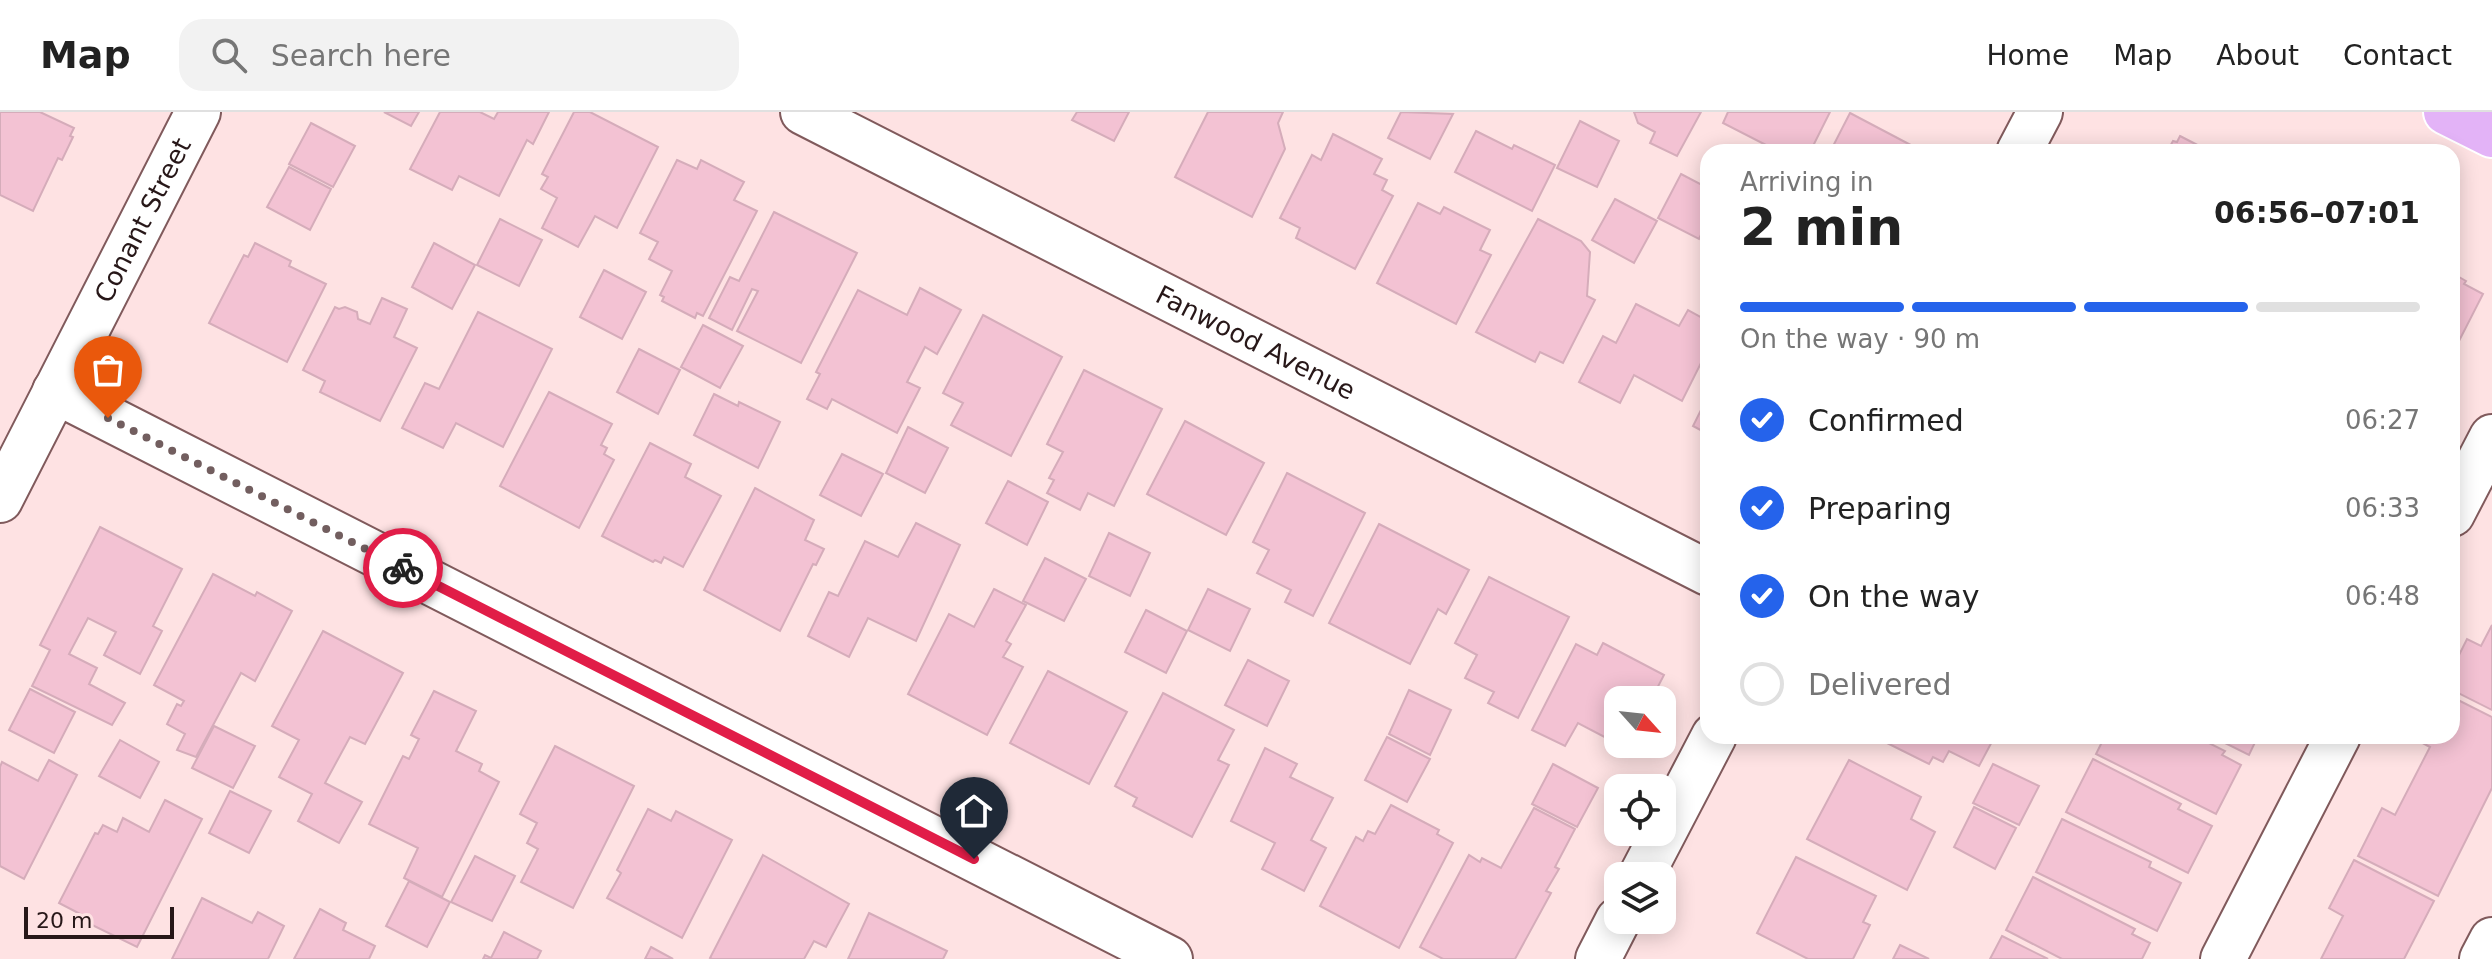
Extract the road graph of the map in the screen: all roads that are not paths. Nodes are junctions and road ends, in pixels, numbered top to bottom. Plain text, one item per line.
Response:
1 (198, 112) edge
2 (803, 112) edge
3 (2040, 112) edge
4 (2446, 112) edge
5 (2492, 135) edge
6 (2023, 144) edge
7 (55, 391) junction
8 (2492, 437) edge
9 (2460, 499) edge
10 (0, 500) edge
11 (1700, 569) edge
12 (1710, 744) edge
13 (2334, 744) edge
14 (1648, 862) edge
15 (1611, 934) edge
16 (2492, 940) edge
17 (1170, 959) edge
18 (1598, 959) edge
19 (2223, 959) edge
20 (2482, 959) edge

1 - 7 street, Conant Street
2 - 11 street, Fanwood Avenue
3 - 6 street
4 - 5 main road
7 - 10 street, Conant Street
7 - 17 street
8 - 9 street
12 - 14 street
13 - 19 street
15 - 18 street
16 - 20 street

